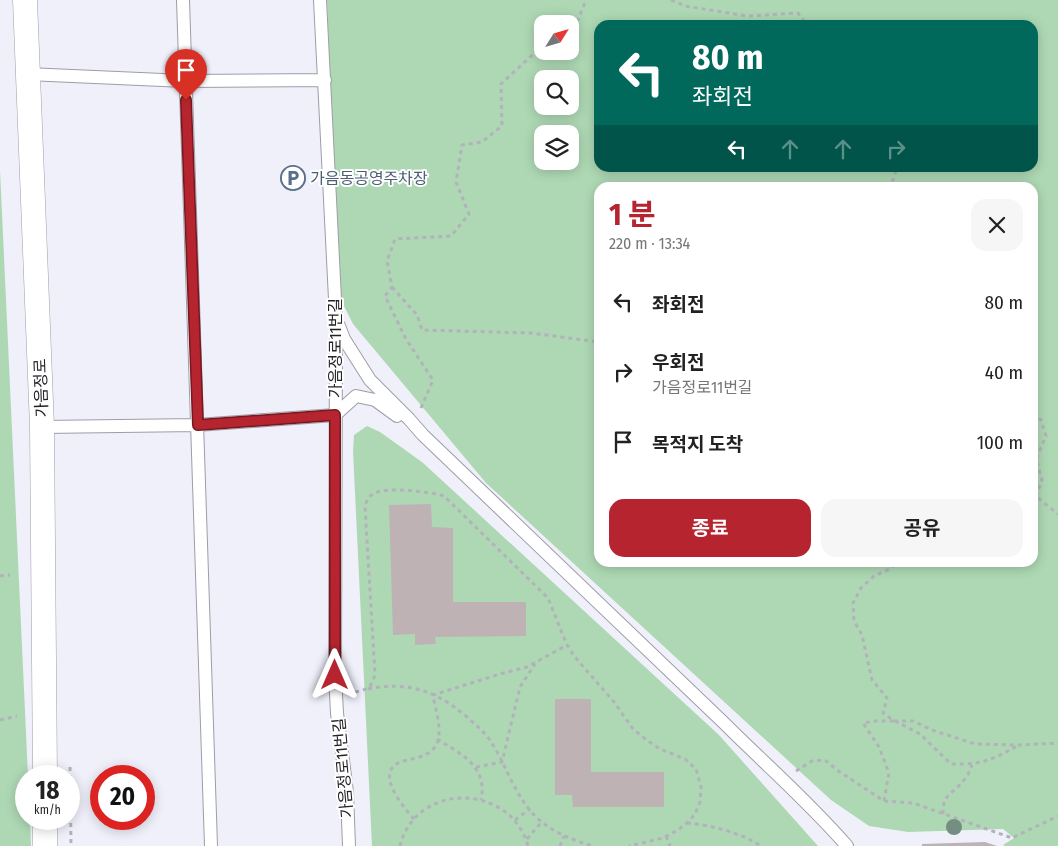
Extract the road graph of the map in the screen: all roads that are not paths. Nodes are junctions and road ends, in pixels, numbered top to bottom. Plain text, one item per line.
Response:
1 (24, 0) edge
2 (183, 0) edge
3 (320, 0) edge
4 (27, 74) junction
5 (324, 80) junction
6 (185, 81) junction
7 (336, 319) junction
8 (335, 415) junction
9 (198, 425) junction
10 (42, 427) junction
11 (423, 435) junction
12 (45, 765) edge
13 (45, 830) edge
14 (45, 846) edge
15 (211, 846) edge
16 (349, 846) edge
17 (847, 846) edge

1 - 4 street, 가음정로
2 - 6 lane
3 - 5 lane, 가음정로11번길
4 - 6 lane
4 - 10 street, 가음정로
5 - 6 lane
5 - 7 lane, 가음정로11번길
6 - 9 lane
7 - 8 lane, 가음정로11번길
7 - 11 lane
8 - 9 lane
8 - 11 lane
8 - 16 lane, 가음정로11번길
9 - 10 lane
9 - 15 lane
10 - 12 street, 가음정로
11 - 17 lane
13 - 14 street

